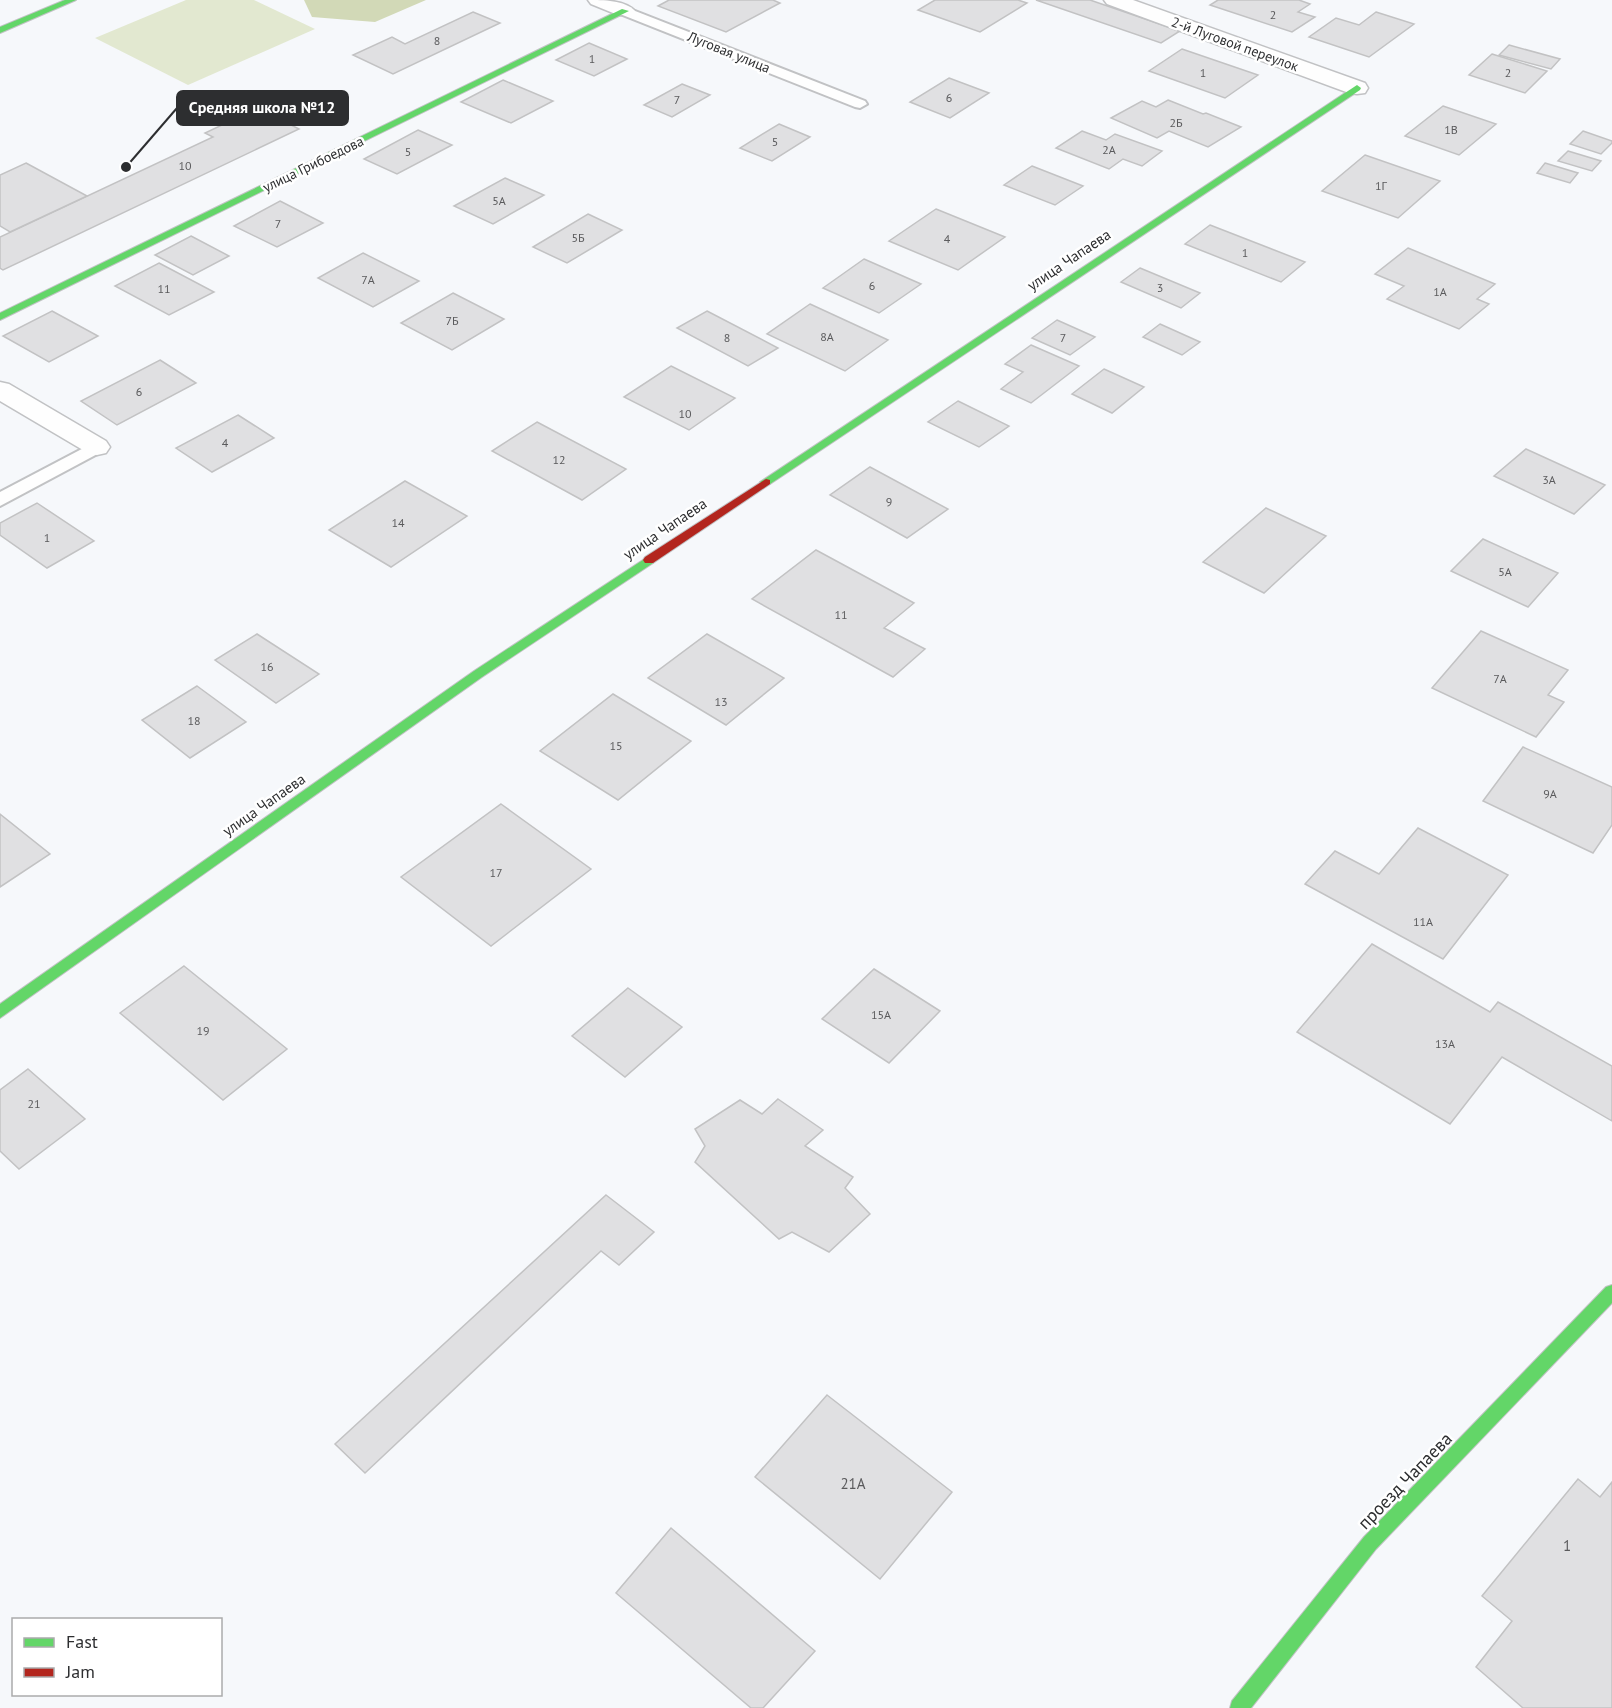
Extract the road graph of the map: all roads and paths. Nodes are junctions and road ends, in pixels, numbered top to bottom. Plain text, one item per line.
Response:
1 (72, 0) edge
2 (598, 0) edge
3 (1114, 0) edge
4 (625, 11) junction
5 (0, 30) edge
6 (1357, 88) joint
7 (860, 104) dead end
8 (0, 317) edge
9 (0, 390) edge
10 (97, 447) joint
11 (0, 500) edge
12 (0, 1012) edge
13 (1612, 1292) edge
14 (1239, 1708) edge

1 - 5 street
2 - 4 street, Луговая улица
3 - 6 street, 2-й Луговой переулок
4 - 7 lane, Луговая улица
4 - 8 street, улица Грибоедова
6 - 12 street, улица Чапаева
9 - 10 street
10 - 11 lane
13 - 14 street, проезд Чапаева

